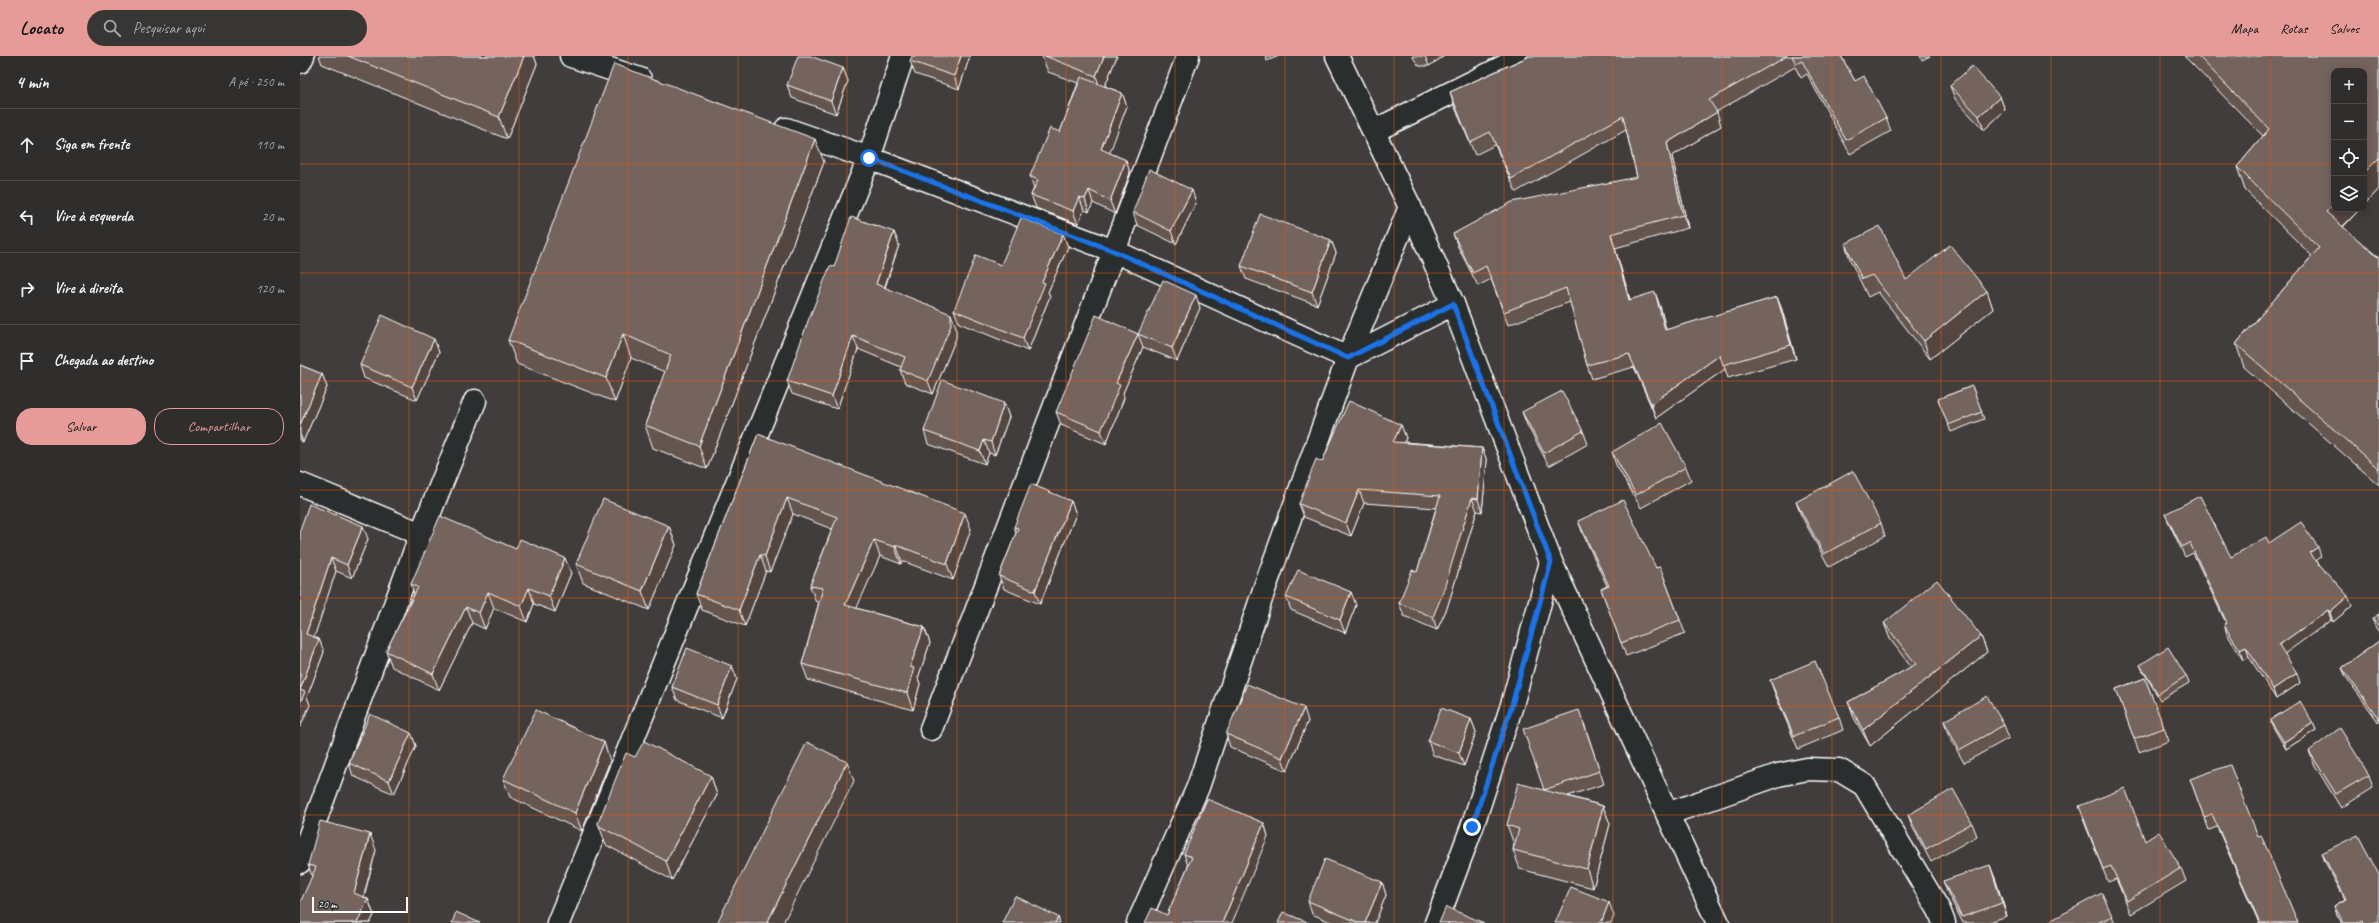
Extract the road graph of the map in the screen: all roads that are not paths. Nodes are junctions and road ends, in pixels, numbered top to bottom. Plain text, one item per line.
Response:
1 (302, 56) edge
2 (571, 56) edge
3 (903, 56) edge
4 (1188, 56) edge
5 (1337, 56) edge
6 (1525, 56) edge
7 (300, 62) edge
8 (614, 63) edge
9 (658, 85) edge
10 (763, 121) edge
11 (1374, 132) junction
12 (869, 158) junction
13 (1410, 207) junction
14 (1114, 251) junction
15 (1453, 304) junction
16 (1348, 358) junction
17 (475, 401) dead end
18 (300, 484) edge
19 (421, 534) junction
20 (1551, 562) junction
21 (931, 729) dead end
22 (1667, 814) junction
23 (300, 862) edge
24 (558, 923) edge
25 (1138, 923) edge
26 (1436, 923) edge
27 (1718, 923) edge
28 (1944, 923) edge

1 - 7 street
2 - 8 street
3 - 12 street
4 - 14 street
5 - 11 street
6 - 11 street
8 - 9 street
10 - 12 street
11 - 13 street
12 - 14 street
12 - 24 street
13 - 15 street
13 - 16 street
14 - 16 street
14 - 21 street
15 - 16 street
15 - 20 street
16 - 25 street
17 - 19 street
18 - 19 street
19 - 23 street
20 - 22 street
20 - 26 street
22 - 27 street
22 - 28 street

